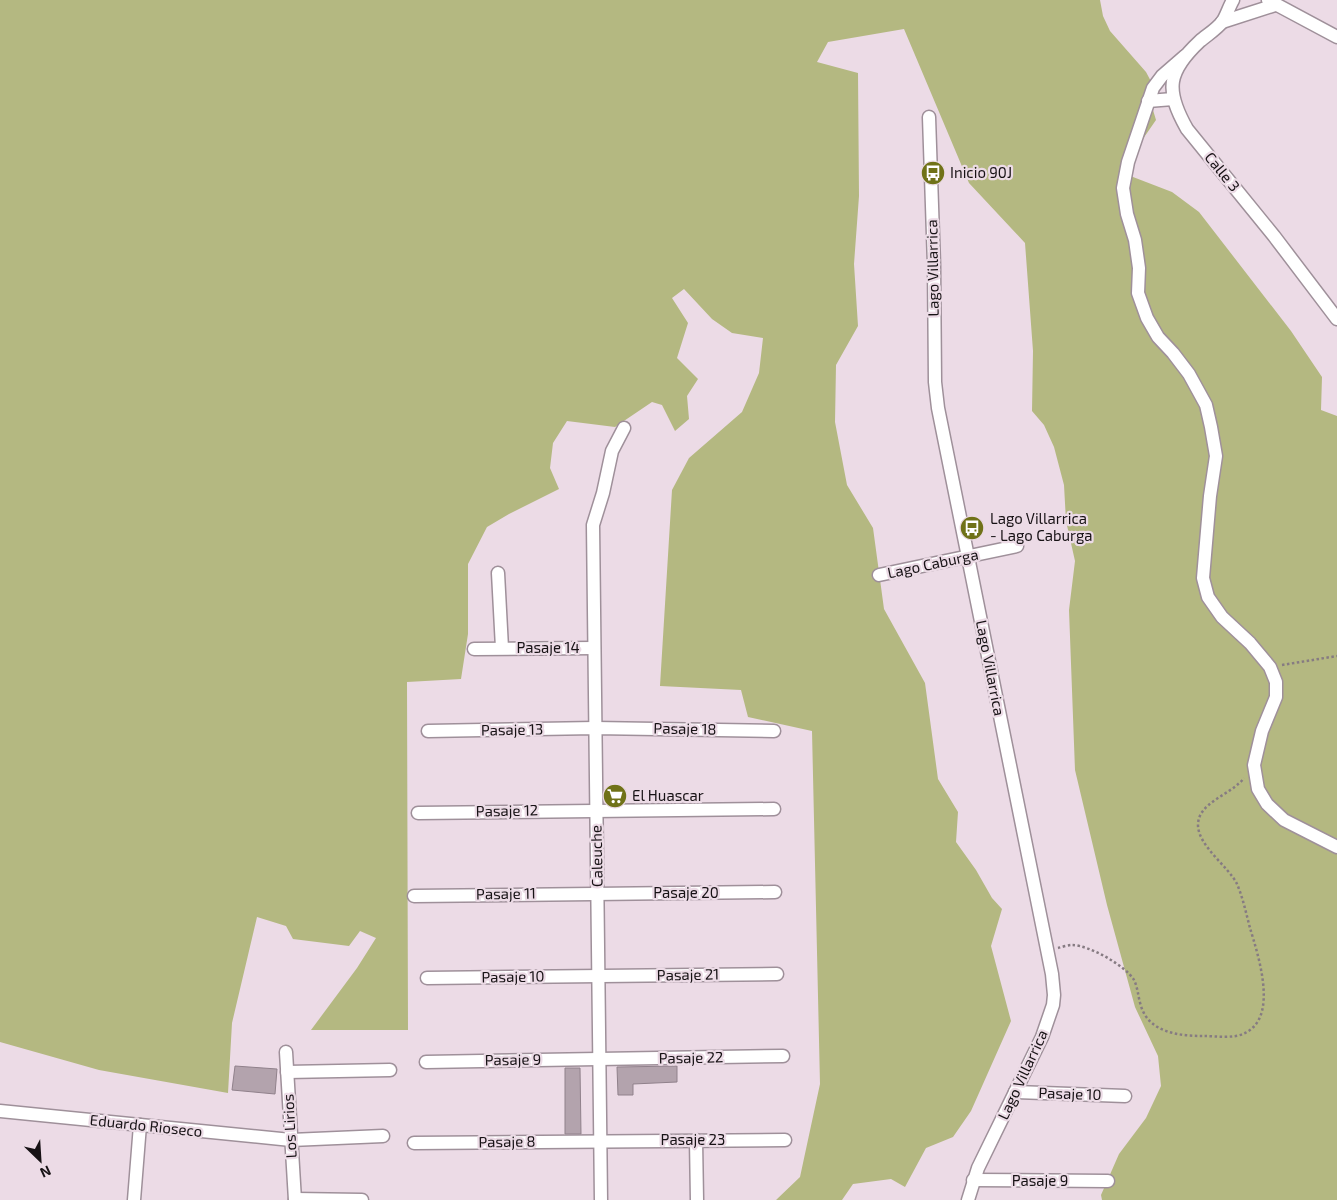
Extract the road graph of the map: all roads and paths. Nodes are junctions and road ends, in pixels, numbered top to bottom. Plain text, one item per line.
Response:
1 (1233, 0) edge
2 (1272, 2) edge
3 (1222, 22) junction
4 (1337, 36) edge
5 (1185, 56) junction
6 (1148, 100) junction
7 (1173, 100) junction
8 (929, 116) dead end
9 (1337, 319) edge
10 (624, 428) dead end
11 (1017, 546) dead end
12 (968, 556) junction
13 (498, 573) dead end
14 (879, 575) dead end
15 (502, 648) junction
16 (594, 648) junction
17 (474, 649) dead end
18 (1337, 656) edge
19 (1270, 666) junction
20 (595, 728) junction
21 (428, 731) dead end
22 (774, 731) dead end
23 (1254, 765) junction
24 (774, 809) dead end
25 (596, 810) junction
26 (418, 813) dead end
27 (1337, 847) edge
28 (775, 892) dead end
29 (598, 893) junction
30 (414, 896) dead end
31 (1047, 953) junction
32 (777, 974) dead end
33 (598, 975) junction
34 (427, 978) dead end
35 (286, 1052) dead end
36 (782, 1056) dead end
37 (600, 1059) junction
38 (426, 1062) dead end
39 (390, 1070) dead end
40 (288, 1072) junction
41 (1015, 1092) junction
42 (1124, 1096) dead end
43 (0, 1111) edge
44 (140, 1125) junction
45 (383, 1136) dead end
46 (291, 1140) junction
47 (696, 1140) junction
48 (784, 1140) dead end
49 (601, 1141) junction
50 (414, 1143) dead end
51 (973, 1180) junction
52 (1108, 1181) dead end
53 (134, 1200) edge
54 (295, 1200) edge
55 (362, 1200) edge
56 (602, 1200) edge
57 (697, 1200) edge
58 (968, 1200) edge

1 - 3 street
2 - 3 street
2 - 4 street
3 - 5 street, Calle 3
5 - 6 street
5 - 7 street, Calle 3
6 - 7 street
6 - 19 street
7 - 9 street, Calle 3
8 - 12 street, Lago Villarrica
10 - 16 street, Caleuche
11 - 12 street, Lago Caburga
12 - 14 street, Lago Caburga
12 - 31 street, Lago Villarrica
13 - 15 street, Pasaje 14
15 - 16 street, Pasaje 14
15 - 17 street, Pasaje 14
16 - 20 street, Caleuche
18 - 19 path
19 - 23 street
20 - 21 street, Pasaje 13
20 - 22 street, Pasaje 18
20 - 25 street, Caleuche
23 - 27 street
23 - 31 path
24 - 25 street, Pasaje 12
25 - 26 street, Pasaje 12
25 - 29 street, Caleuche
28 - 29 street, Pasaje 20
29 - 30 street, Pasaje 11
29 - 33 street, Caleuche
31 - 41 street, Lago Villarrica
32 - 33 street, Pasaje 21
33 - 34 street, Pasaje 10
33 - 37 street, Caleuche
35 - 40 street, Los Lirios
36 - 37 street, Pasaje 22
37 - 38 street, Pasaje 9
37 - 49 street, Caleuche
39 - 40 street
40 - 46 street, Los Lirios
41 - 42 street, Pasaje 10
41 - 51 street, Lago Villarrica
43 - 44 street, Eduardo Rioseco
44 - 46 street, Eduardo Rioseco
44 - 53 street
45 - 46 street
46 - 54 street, Los Lirios
47 - 48 street, Pasaje 23
47 - 49 street, Pasaje 23
47 - 57 street
49 - 50 street, Pasaje 8
49 - 56 street, Caleuche
51 - 52 street, Pasaje 9
51 - 58 street, Lago Villarrica
54 - 55 street

